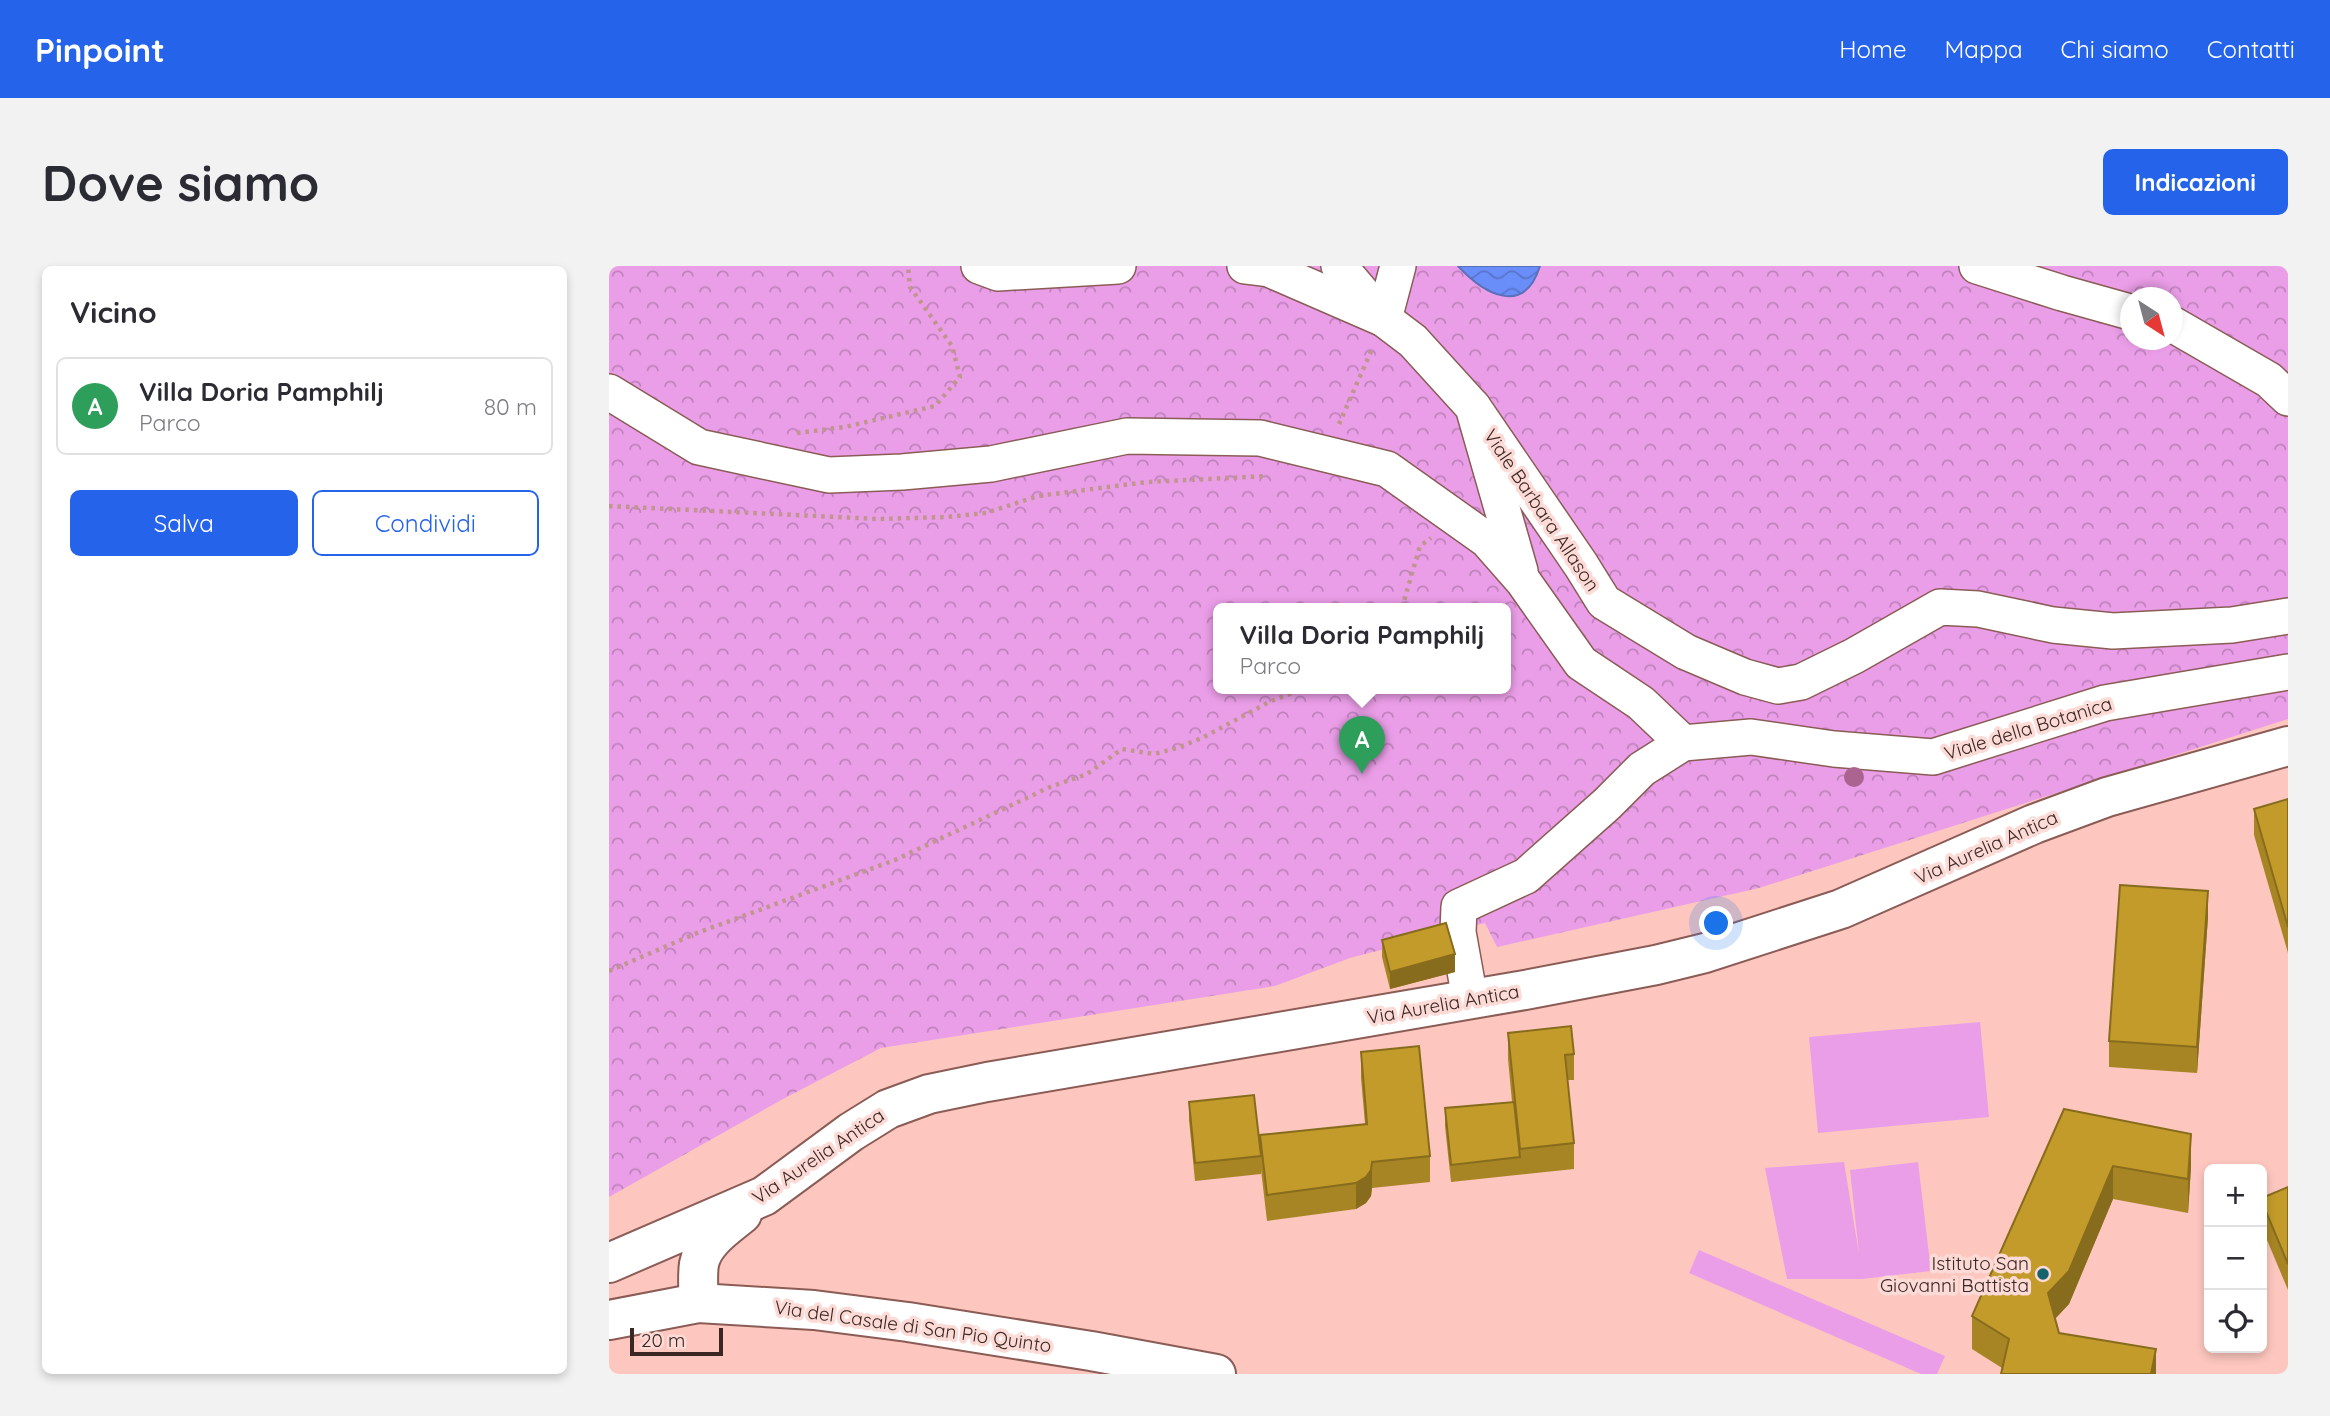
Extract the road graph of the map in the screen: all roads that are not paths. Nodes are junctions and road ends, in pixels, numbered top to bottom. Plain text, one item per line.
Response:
1 (979, 266) edge
2 (1118, 266) edge
3 (1245, 266) edge
4 (1339, 266) edge
5 (1398, 266) edge
6 (1977, 266) edge
7 (2120, 309) edge
8 (1384, 319) junction
9 (2183, 330) edge
10 (609, 392) edge
11 (2288, 398) edge
12 (1473, 407) junction
13 (1523, 581) junction
14 (2288, 616) edge
15 (2288, 672) edge
16 (1683, 743) junction
17 (2288, 746) edge
18 (1470, 999) junction
19 (764, 1196) junction
20 (609, 1263) edge
21 (698, 1303) junction
22 (609, 1320) edge
23 (1216, 1374) edge

1 - 2 street
3 - 8 street
4 - 8 street
5 - 8 street
6 - 7 street
8 - 12 street, Viale Barbara Allason
9 - 11 street
10 - 13 street
12 - 13 street
12 - 14 street, Viale Barbara Allason
13 - 16 street
15 - 16 street, Viale della Botanica
16 - 18 street
17 - 18 street, Via Aurelia Antica
18 - 19 street, Via Aurelia Antica
19 - 20 street, Via Aurelia Antica
19 - 21 street
21 - 22 street, Via del Casale di San Pio Quinto
21 - 23 street, Via del Casale di San Pio Quinto

